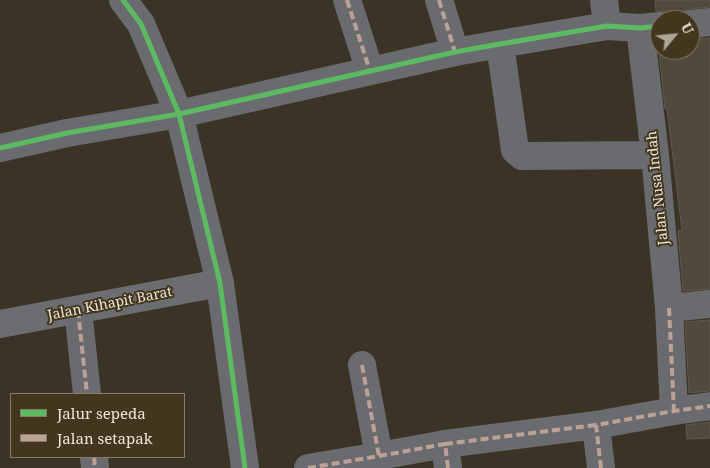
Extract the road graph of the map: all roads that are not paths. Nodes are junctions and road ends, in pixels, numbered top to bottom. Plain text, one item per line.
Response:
1 (122, 0) edge
2 (347, 0) edge
3 (439, 0) edge
4 (606, 13) edge
5 (650, 27) edge
6 (500, 44) junction
7 (455, 52) junction
8 (651, 60) edge
9 (370, 71) junction
10 (179, 114) junction
11 (0, 148) edge
12 (655, 155) junction
13 (220, 283) junction
14 (710, 304) edge
15 (669, 308) junction
16 (78, 310) junction
17 (0, 324) edge
18 (362, 365) dead end
19 (87, 393) edge
20 (710, 406) edge
21 (674, 412) junction
22 (596, 425) junction
23 (379, 456) junction
24 (447, 456) edge
25 (244, 468) edge
26 (308, 468) edge
27 (601, 468) edge

1 - 10 street
2 - 9 street
3 - 7 street
4 - 5 street
4 - 6 street
6 - 7 street
6 - 12 street
7 - 9 street
8 - 12 street, Jalan Nusa Indah
9 - 10 street
10 - 11 street
10 - 13 street
12 - 15 street, Jalan Nusa Indah
13 - 16 street, Jalan Kihapit Barat
13 - 25 street
14 - 15 street
15 - 21 street, Jalan Nusa Indah
16 - 17 street, Jalan Kihapit Barat
16 - 19 street
18 - 23 street
20 - 21 street
21 - 22 street
22 - 24 street
22 - 27 street
23 - 24 street
23 - 26 street

